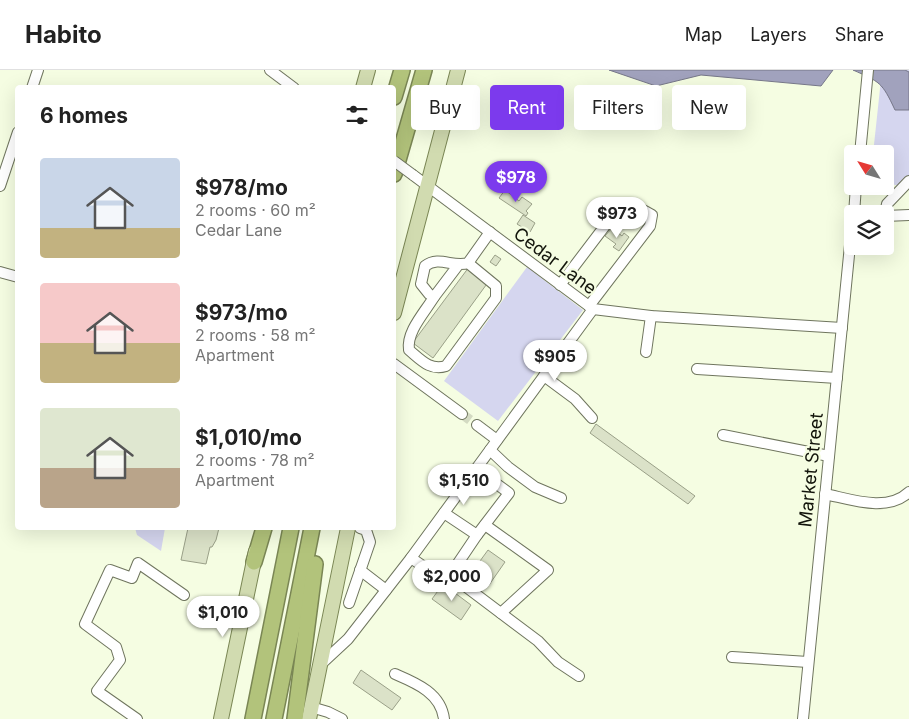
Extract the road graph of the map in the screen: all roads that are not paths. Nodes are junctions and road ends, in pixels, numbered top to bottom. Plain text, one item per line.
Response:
1 (38, 70) edge
2 (270, 70) edge
3 (368, 70) edge
4 (402, 70) edge
5 (424, 70) edge
6 (458, 70) edge
7 (868, 70) edge
8 (33, 85) edge
9 (290, 85) edge
10 (364, 85) edge
11 (396, 91) edge
12 (15, 139) edge
13 (861, 145) edge
14 (396, 162) edge
15 (3, 166) edge
16 (396, 167) edge
17 (909, 180) edge
18 (426, 185) junction
19 (0, 186) edge
20 (887, 205) edge
21 (894, 215) edge
22 (909, 215) edge
23 (490, 232) junction
24 (849, 255) edge
25 (463, 263) junction
26 (0, 272) edge
27 (15, 276) edge
28 (560, 285) junction
29 (434, 297) junction
30 (396, 305) edge
31 (591, 307) junction
32 (651, 316) junction
33 (842, 328) junction
34 (646, 352) dead end
35 (396, 365) edge
36 (697, 369) dead end
37 (544, 376) junction
38 (837, 378) junction
39 (462, 414) tunnel mouth
40 (592, 418) dead end
41 (477, 425) tunnel mouth
42 (723, 435) dead end
43 (497, 440) junction
44 (490, 450) junction
45 (829, 456) junction
46 (476, 469) junction
47 (909, 492) edge
48 (825, 494) junction
49 (561, 498) dead end
50 (444, 513) junction
51 (485, 525) junction
52 (262, 530) edge
53 (291, 530) edge
54 (312, 530) edge
55 (319, 530) edge
56 (348, 530) edge
57 (366, 530) edge
58 (477, 535) junction
59 (411, 558) junction
60 (254, 562) joint
61 (360, 570) junction
62 (448, 578) junction
63 (386, 590) junction
64 (184, 595) dead end
65 (349, 603) dead end
66 (501, 614) junction
67 (732, 657) dead end
68 (808, 662) junction
69 (320, 665) junction
70 (395, 674) dead end
71 (579, 676) dead end
72 (310, 713) edge
73 (137, 719) edge
74 (221, 719) edge
75 (253, 719) edge
76 (274, 719) edge
77 (295, 719) edge
78 (342, 719) edge
79 (444, 719) edge
80 (803, 719) edge

1 - 8 street
2 - 9 street
3 - 10 main road
4 - 11 highway
5 - 16 highway
6 - 18 main road
7 - 13 street
12 - 15 street
14 - 18 street, Cedar Lane, bridge
15 - 19 street
17 - 20 street
18 - 23 street, Cedar Lane
18 - 30 main road
21 - 22 street
23 - 25 street
23 - 28 street, Cedar Lane
24 - 33 street, Market Street
25 - 29 street
25 - 29 street
25 - 29 street
26 - 27 street
28 - 31 street, Cedar Lane
28 - 31 street
31 - 32 street, Cedar Lane
31 - 37 street
32 - 33 street, Cedar Lane
32 - 34 street
33 - 38 street, Market Street
35 - 39 street
36 - 38 street
37 - 40 street
37 - 43 street
38 - 45 street, Market Street
41 - 43 street
42 - 45 street
43 - 44 street
44 - 46 street
44 - 49 street
45 - 48 street, Market Street
46 - 50 street
46 - 51 street
47 - 48 street
48 - 68 street, Market Street
50 - 58 street
50 - 59 street
51 - 58 street
51 - 66 street
52 - 60 highway
53 - 75 highway
54 - 76 highway
55 - 77 highway
56 - 69 main road
57 - 61 street
58 - 62 street
59 - 62 street
59 - 63 street
60 - 74 main road
61 - 63 street
61 - 65 street
62 - 66 street
63 - 69 street
64 - 73 street
66 - 71 street
67 - 68 street
68 - 80 street, Market Street
69 - 72 main road
70 - 79 street
72 - 78 street

